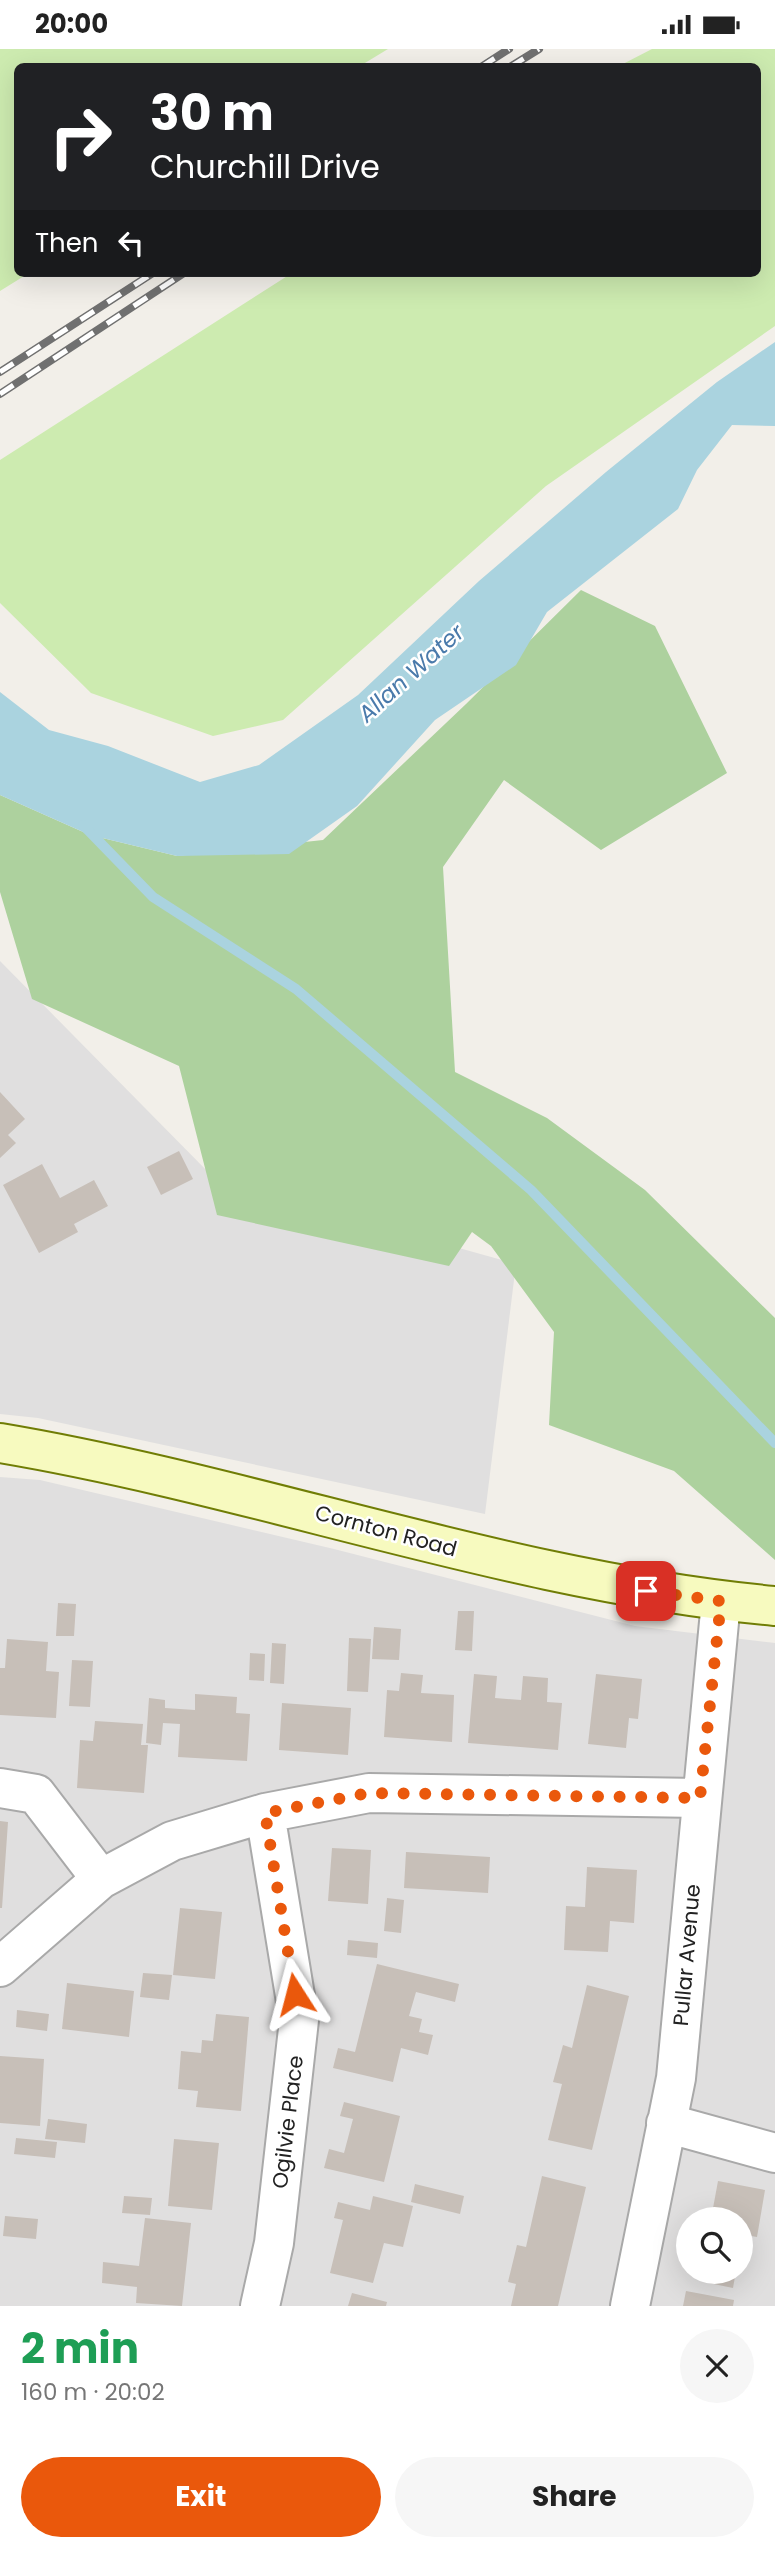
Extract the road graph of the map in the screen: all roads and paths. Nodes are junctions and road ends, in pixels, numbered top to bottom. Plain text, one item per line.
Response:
1 (0, 1443) edge
2 (721, 1601) junction
3 (775, 1606) edge
4 (0, 1788) edge
5 (700, 1798) junction
6 (265, 1813) junction
7 (101, 1879) junction
8 (0, 1967) edge
9 (666, 2123) junction
10 (775, 2153) edge
11 (260, 2306) edge
12 (630, 2306) edge

1 - 2 main road, Cornton Road
2 - 3 main road, Cornton Road
2 - 5 street, Pullar Avenue
4 - 7 street
5 - 6 street
5 - 9 street, Pullar Avenue
6 - 7 street
6 - 11 street, Ogilvie Place
7 - 8 street
9 - 10 street
9 - 12 street, Pullar Avenue

